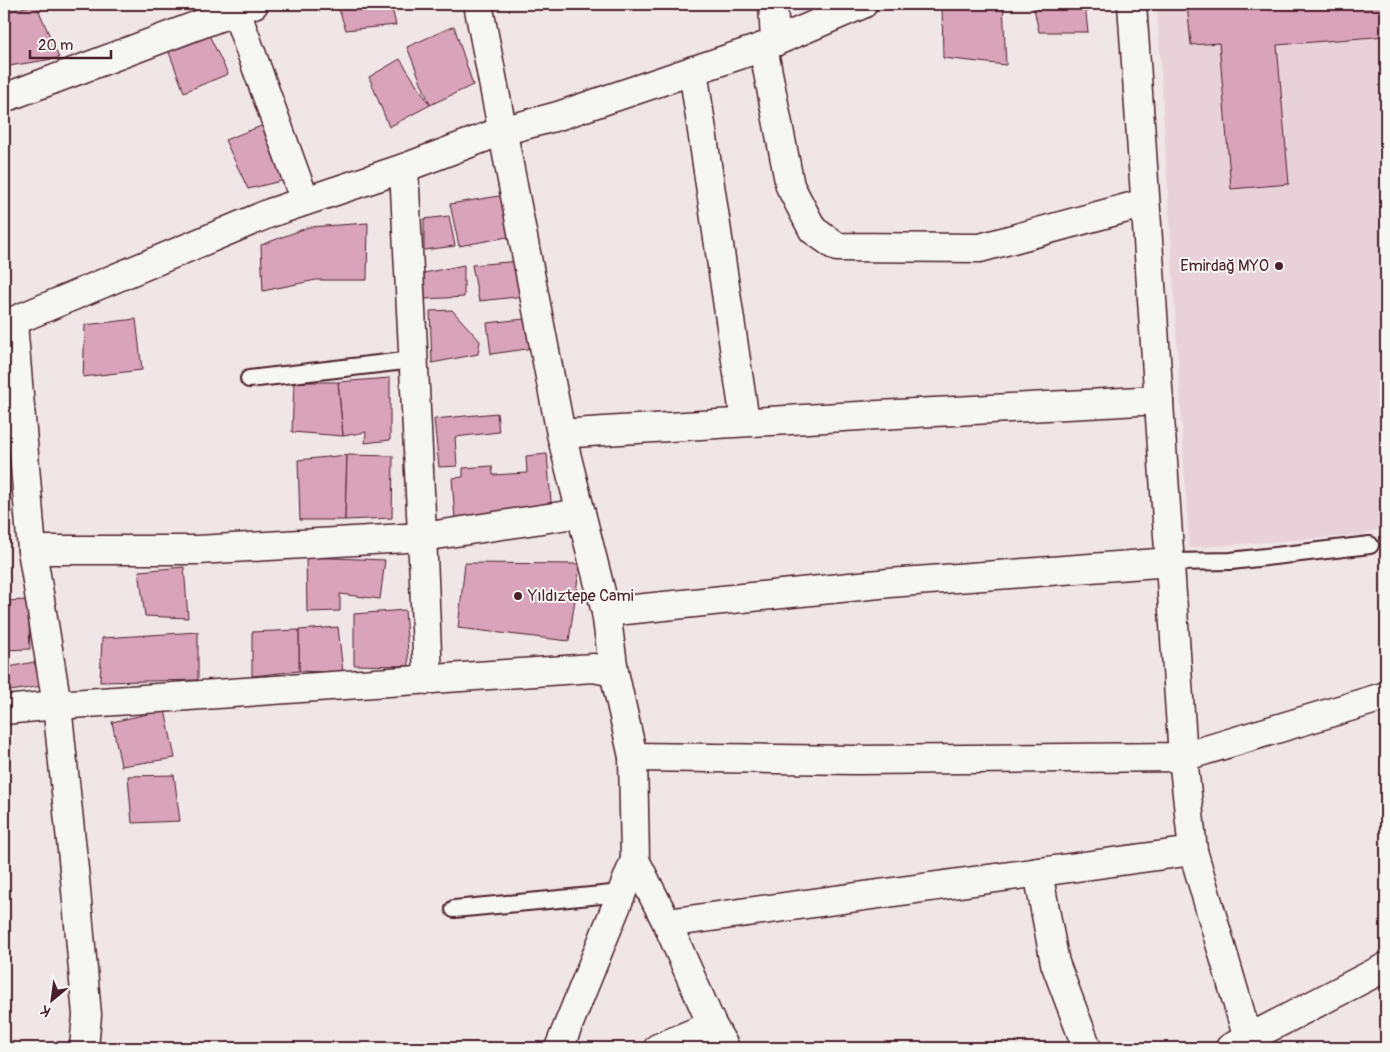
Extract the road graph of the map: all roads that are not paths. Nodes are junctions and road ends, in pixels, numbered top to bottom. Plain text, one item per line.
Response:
1 (478, 4) edge
2 (773, 4) edge
3 (863, 4) edge
4 (1132, 4) edge
5 (245, 7) edge
6 (769, 44) junction
7 (693, 70) junction
8 (4, 98) edge
9 (502, 131) junction
10 (404, 168) junction
11 (305, 201) junction
12 (1145, 203) junction
13 (8, 324) edge
14 (413, 360) junction
15 (249, 379) dead end
16 (1159, 400) junction
17 (745, 421) junction
18 (561, 434) junction
19 (581, 513) junction
20 (423, 537) junction
21 (1370, 546) dead end
22 (32, 550) junction
23 (1171, 562) junction
24 (606, 612) junction
25 (614, 672) junction
26 (428, 680) junction
27 (1386, 696) edge
28 (57, 705) junction
29 (4, 710) edge
30 (633, 756) junction
31 (1183, 757) junction
32 (1193, 851) junction
33 (635, 860) junction
34 (1038, 872) junction
35 (622, 893) junction
36 (454, 909) dead end
37 (667, 923) junction
38 (1386, 967) edge
39 (718, 1037) edge
40 (1239, 1044) edge
41 (84, 1048) edge
42 (558, 1048) edge
43 (658, 1048) edge
44 (1087, 1048) edge

1 - 9 street
2 - 6 street
3 - 6 street
4 - 12 street
5 - 8 street
5 - 11 street
6 - 7 street
6 - 12 street
7 - 9 street
7 - 17 street
9 - 10 street
9 - 18 street
10 - 11 street
10 - 14 street
11 - 13 street
12 - 16 street
13 - 22 street
14 - 15 lane
14 - 20 street
16 - 17 street
16 - 23 street
17 - 18 street
18 - 19 street
19 - 20 street
19 - 24 street
20 - 22 street
20 - 26 street
21 - 23 lane
22 - 28 street
23 - 24 street
23 - 31 street
24 - 25 street
25 - 26 street
25 - 30 street
26 - 28 street
27 - 31 street
28 - 29 street
28 - 41 street
30 - 31 street
30 - 33 street
31 - 32 street
32 - 34 street
32 - 40 street
33 - 35 street
33 - 37 street
34 - 37 street
34 - 44 street
35 - 36 lane
35 - 42 street
37 - 39 street
38 - 40 street
39 - 43 street

